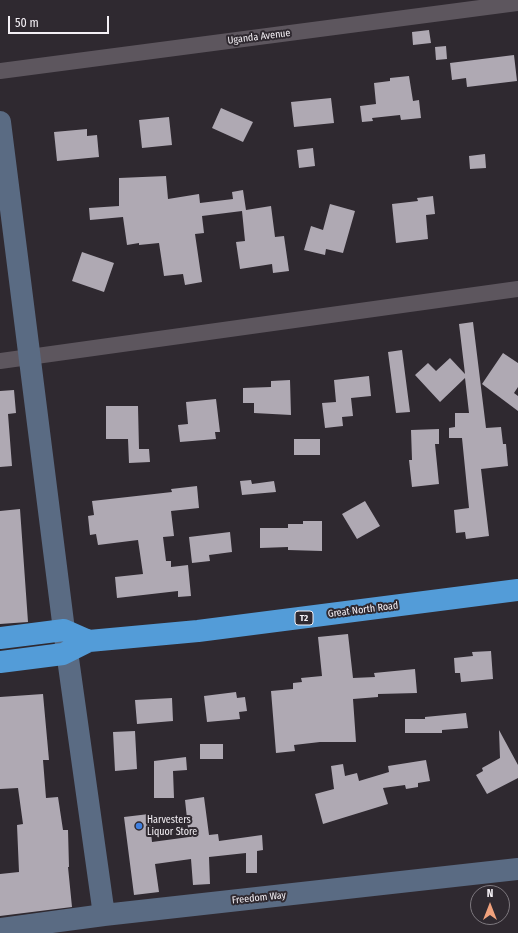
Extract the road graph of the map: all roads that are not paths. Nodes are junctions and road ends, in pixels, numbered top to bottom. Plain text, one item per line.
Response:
1 (518, 3) edge
2 (0, 71) edge
3 (0, 122) edge
4 (518, 289) edge
5 (31, 357) junction
6 (0, 361) edge
7 (518, 590) edge
8 (64, 630) junction
9 (0, 638) edge
10 (89, 641) junction
11 (68, 652) junction
12 (0, 662) edge
13 (518, 869) edge
14 (104, 915) junction
15 (0, 929) edge

1 - 2 street, Uganda Avenue
3 - 5 main road
4 - 5 street
5 - 6 street
5 - 8 main road
7 - 10 highway, Great North Road / T2
8 - 9 highway
8 - 10 highway, Great North Road / T2
8 - 11 main road
10 - 11 highway, Great North Road / T2
11 - 12 highway, Great North Road / T2
11 - 14 main road
13 - 14 main road, Freedom Way
14 - 15 main road, Freedom Way

